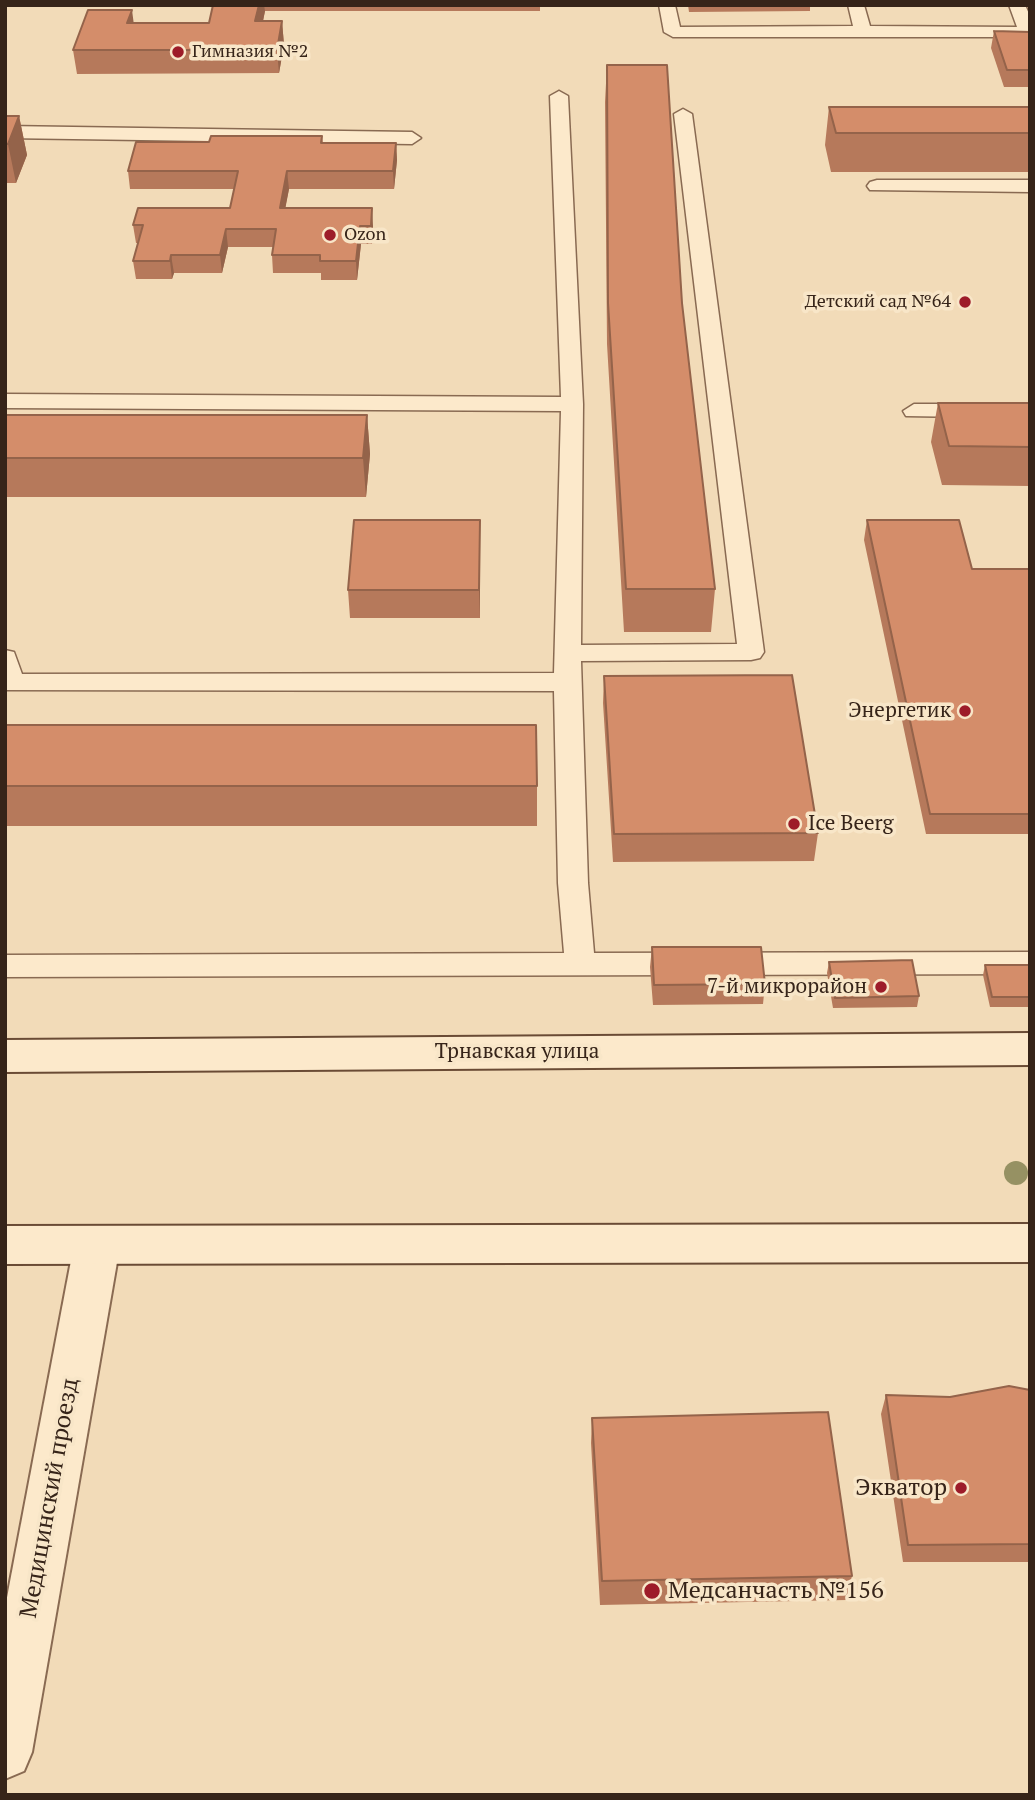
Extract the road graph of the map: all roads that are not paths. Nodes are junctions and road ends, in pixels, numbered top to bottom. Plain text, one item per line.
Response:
1 (667, 5) edge
2 (856, 5) edge
3 (1017, 5) edge
4 (863, 31) junction
5 (559, 96) dead end
6 (683, 114) dead end
7 (5, 132) edge
8 (412, 138) dead end
9 (877, 186) edge
10 (1030, 186) edge
11 (5, 401) edge
12 (572, 404) junction
13 (914, 411) dead end
14 (1030, 411) edge
15 (568, 653) junction
16 (5, 658) edge
17 (567, 682) junction
18 (1030, 963) edge
19 (580, 964) junction
20 (5, 966) edge
21 (1030, 1049) edge
22 (5, 1056) edge
23 (1030, 1243) edge
24 (5, 1245) edge
25 (97, 1245) junction
26 (5, 1752) edge

1 - 4 lane
2 - 4 lane
3 - 4 lane
5 - 12 lane
6 - 15 lane
7 - 8 lane
9 - 10 lane
11 - 12 lane
12 - 15 lane
13 - 14 lane
15 - 17 lane
16 - 17 lane
17 - 19 lane
18 - 19 lane
19 - 20 lane
21 - 22 main road, Трнавская улица
23 - 25 main road
24 - 25 main road
25 - 26 main road, Медицинский проезд

